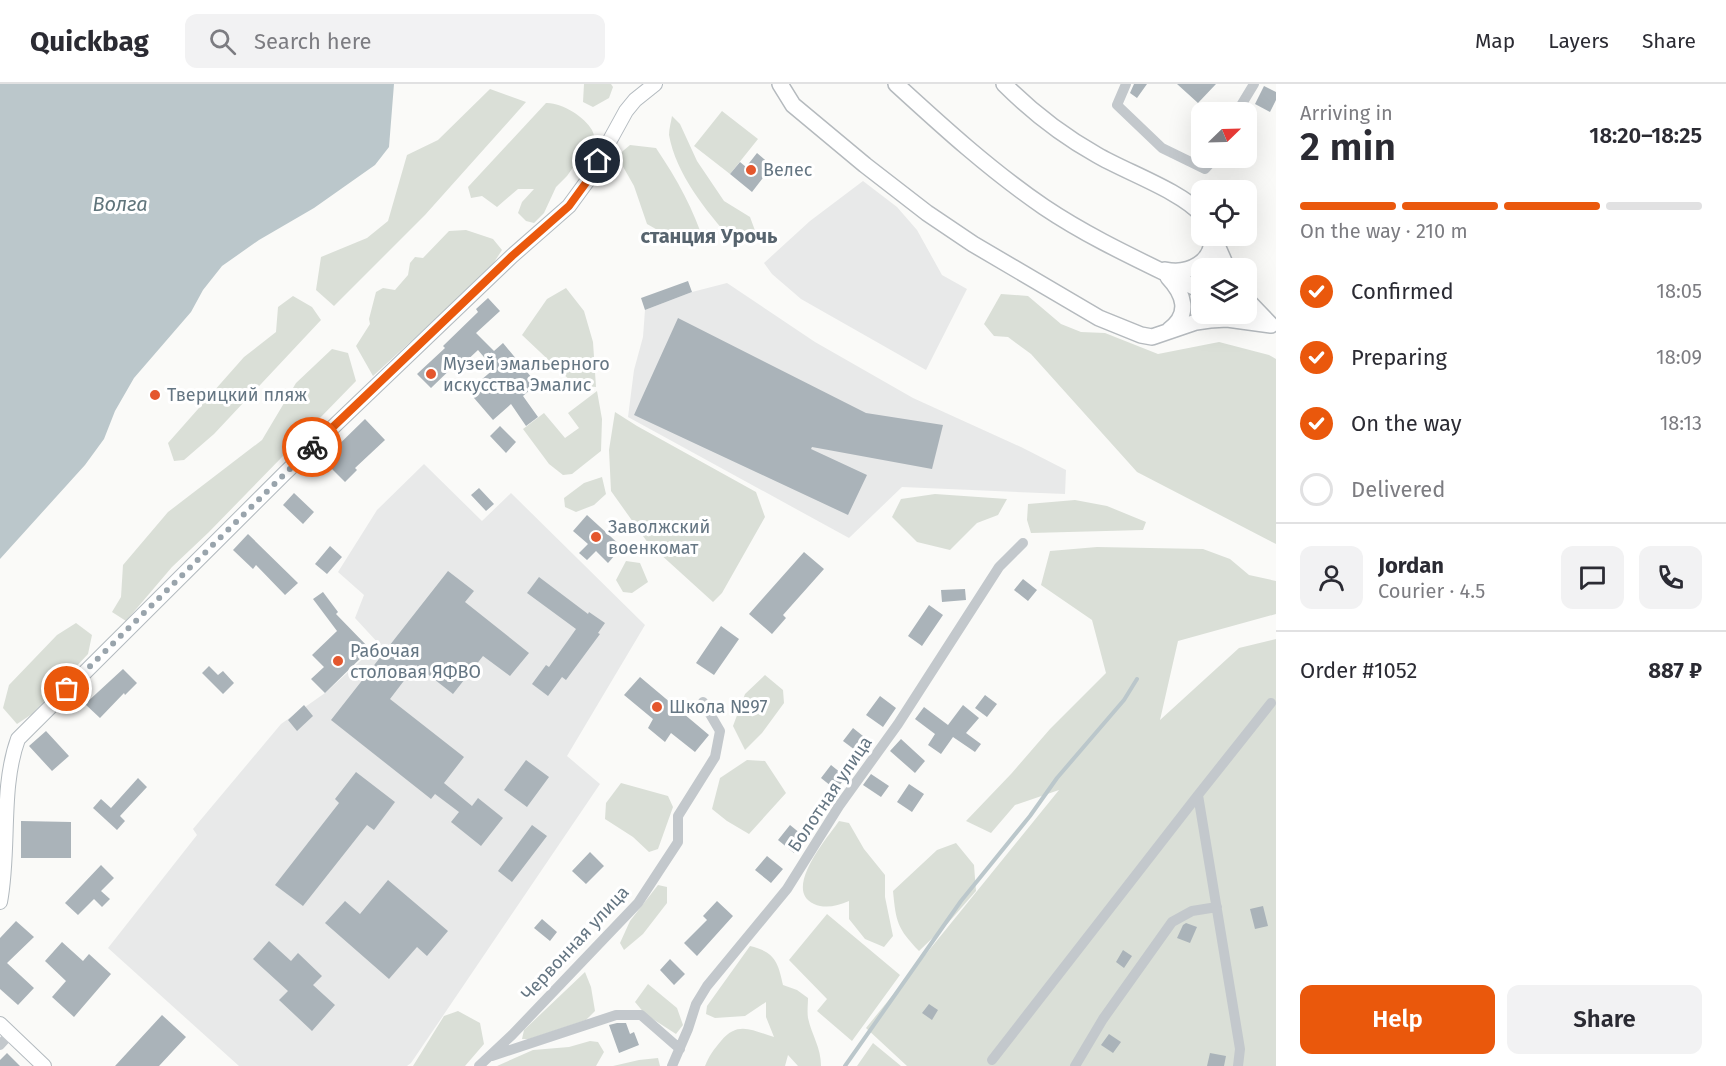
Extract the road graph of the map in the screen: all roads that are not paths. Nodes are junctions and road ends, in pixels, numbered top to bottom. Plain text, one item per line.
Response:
1 (655, 84) edge
2 (780, 84) edge
3 (896, 84) edge
4 (1126, 84) edge
5 (1254, 84) edge
6 (1008, 85) edge
7 (1243, 102) edge
8 (1191, 162) edge
9 (1191, 206) edge
10 (1211, 246) edge
11 (1153, 267) junction
12 (1191, 286) edge
13 (1257, 310) edge
14 (1257, 318) edge
15 (1274, 327) edge
16 (1161, 334) junction
17 (1023, 543) dead end
18 (704, 702) dead end
19 (1271, 703) dead end
20 (1198, 795) junction
21 (0, 902) edge
22 (1217, 907) junction
23 (5, 1029) edge
24 (0, 1045) edge
25 (680, 1049) junction
26 (489, 1056) junction
27 (992, 1060) dead end
28 (44, 1066) edge
29 (479, 1066) edge
30 (672, 1066) edge
31 (1075, 1066) edge
32 (1238, 1066) edge

1 - 21 street
2 - 16 main road
3 - 11 main road
4 - 8 street
5 - 7 street
6 - 9 main road
10 - 11 main road
11 - 12 main road
11 - 16 main road
13 - 15 main road
14 - 15 main road
15 - 16 main road
17 - 25 street, Болотная улица
18 - 26 street, Червонная улица
19 - 20 street
20 - 22 street
20 - 27 street
22 - 31 street
22 - 32 street
23 - 24 street
23 - 28 street
25 - 26 street
25 - 30 street, Болотная улица
26 - 29 street, Червонная улица

